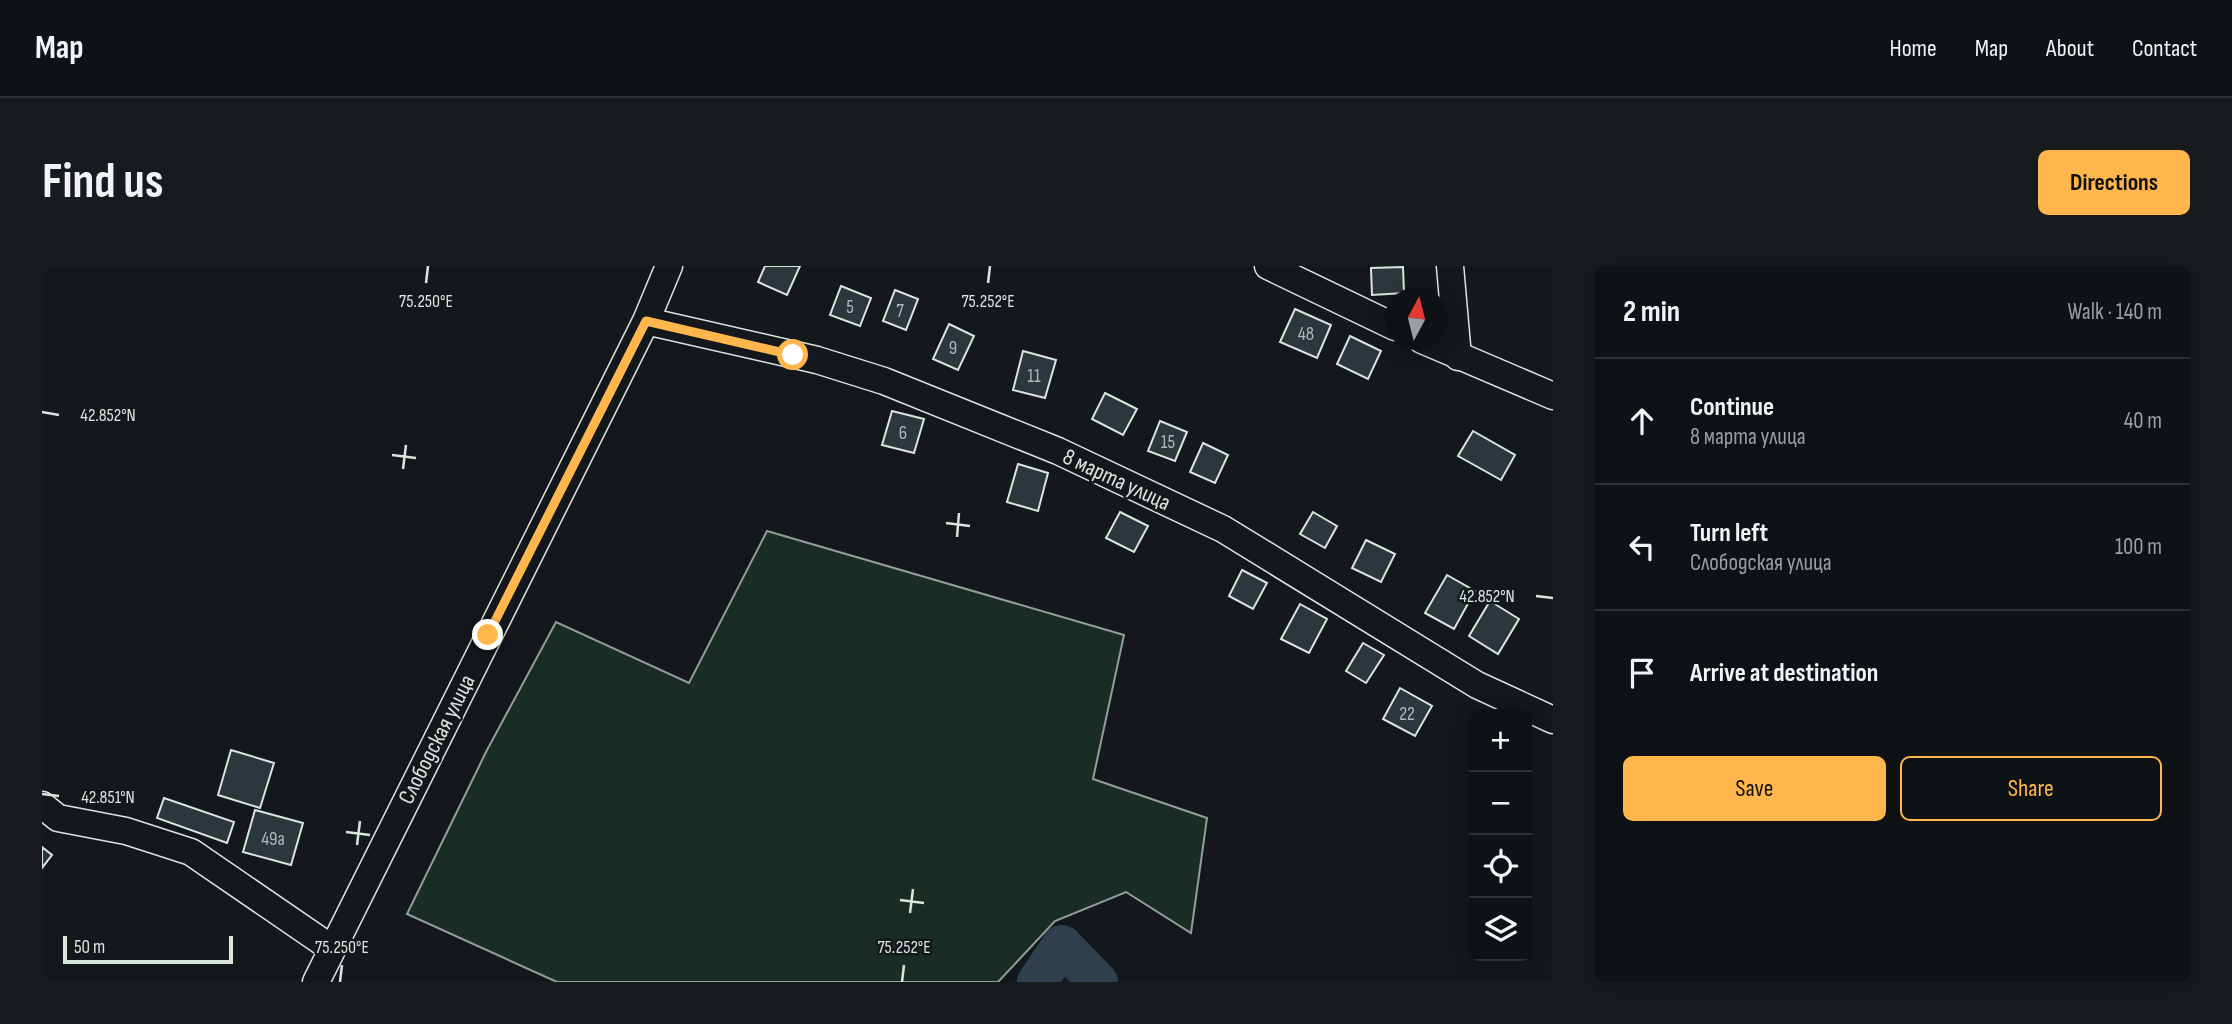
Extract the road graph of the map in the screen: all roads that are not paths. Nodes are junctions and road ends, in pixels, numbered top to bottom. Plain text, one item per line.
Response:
1 (669, 266) edge
2 (1268, 266) edge
3 (1450, 266) edge
4 (646, 321) junction
5 (1385, 322) edge
6 (1443, 350) edge
7 (1458, 357) junction
8 (1553, 396) edge
9 (1553, 720) edge
10 (42, 805) edge
11 (331, 948) junction
12 (316, 982) edge

1 - 4 street, Слободская улица
2 - 5 street
3 - 7 street
4 - 9 street, 8 марта улица
4 - 11 street, Слободская улица
6 - 7 street
7 - 8 street
10 - 11 street
11 - 12 street, Слободская улица

